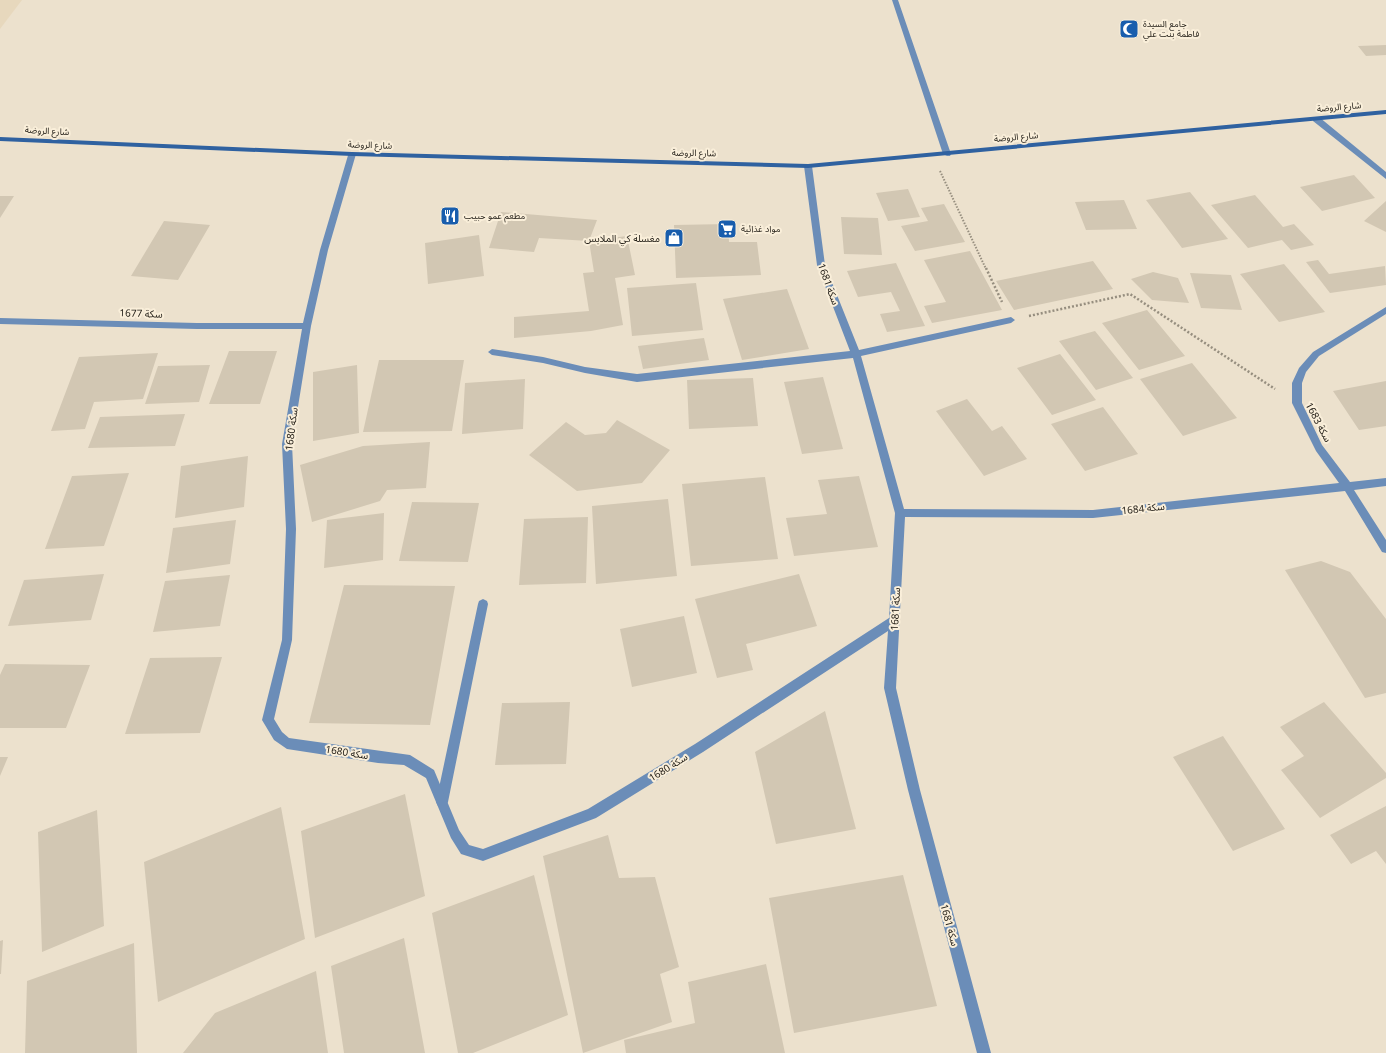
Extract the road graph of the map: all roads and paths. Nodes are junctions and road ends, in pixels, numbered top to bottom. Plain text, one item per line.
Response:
1 (895, 0) edge
2 (1386, 112) edge
3 (1316, 119) junction
4 (0, 139) edge
5 (352, 154) junction
6 (947, 154) junction
7 (937, 155) junction
8 (808, 166) junction
9 (1386, 176) edge
10 (1386, 310) edge
11 (1011, 320) junction
12 (0, 321) edge
13 (307, 326) junction
14 (492, 352) dead end
15 (856, 354) junction
16 (1297, 403) junction
17 (1386, 482) edge
18 (1346, 486) junction
19 (900, 513) junction
20 (1386, 549) edge
21 (483, 604) dead end
22 (895, 620) junction
23 (442, 802) junction
24 (984, 1053) edge

1 - 6 street
2 - 3 main road, شارع الروضة
3 - 6 main road, شارع الروضة
3 - 9 street
4 - 5 main road, شارع الروضة
5 - 8 main road, شارع الروضة
5 - 13 street, سكة 1680
6 - 7 main road, شارع الروضة
7 - 8 main road, شارع الروضة
7 - 11 path
8 - 15 street, سكة 1681
10 - 16 street, سكة 1683
11 - 15 street
11 - 16 path
12 - 13 street, سكة 1677
13 - 23 street, سكة 1680
14 - 15 street
15 - 19 street, سكة 1681
16 - 18 street, سكة 1683
17 - 18 street, سكة 1684
18 - 19 street, سكة 1684
18 - 20 street, سكة 1683
19 - 22 street, سكة 1681
21 - 23 street
22 - 23 street, سكة 1680
22 - 24 street, سكة 1681

